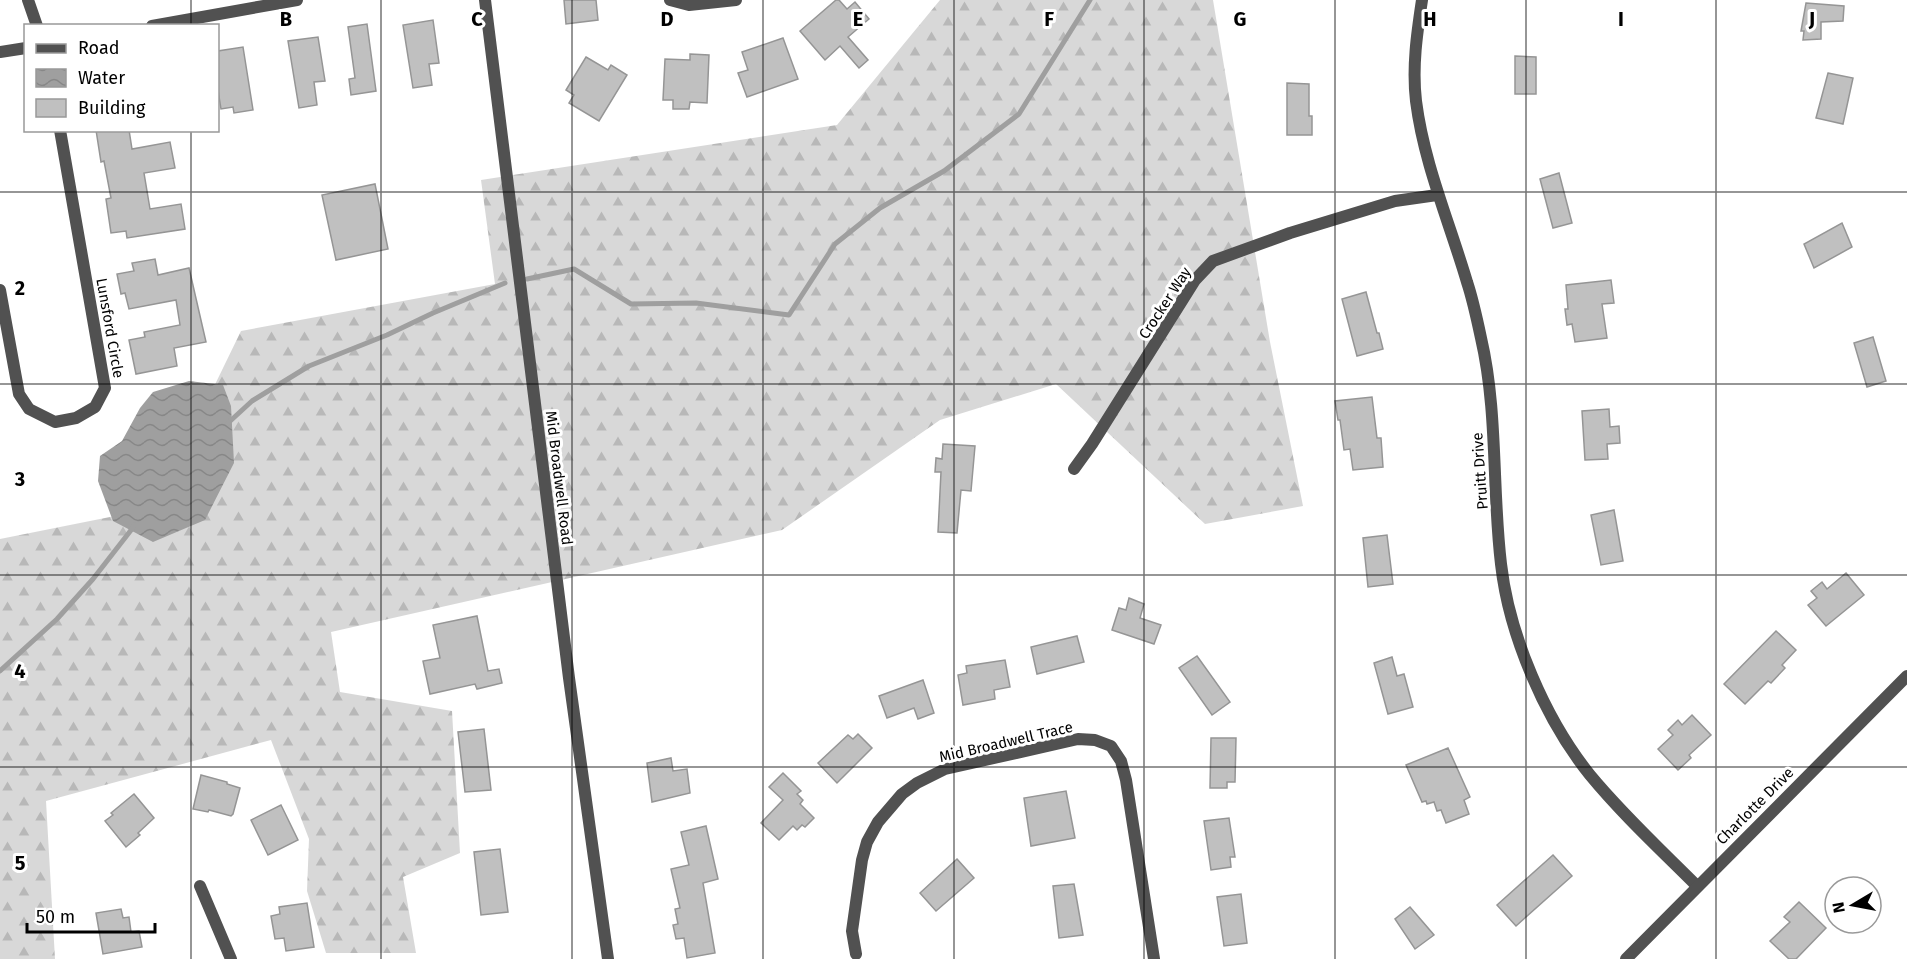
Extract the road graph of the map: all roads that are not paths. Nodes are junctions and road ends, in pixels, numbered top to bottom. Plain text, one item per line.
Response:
1 (28, 0) edge
2 (297, 0) edge
3 (485, 0) edge
4 (670, 0) edge
5 (736, 0) edge
6 (1422, 0) edge
7 (36, 24) edge
8 (163, 24) edge
9 (24, 48) edge
10 (0, 52) edge
11 (60, 132) edge
12 (1437, 195) junction
13 (0, 290) edge
14 (1074, 469) dead end
15 (1907, 676) edge
16 (200, 886) dead end
17 (1697, 886) junction
18 (856, 954) dead end
19 (231, 959) edge
20 (608, 959) edge
21 (1154, 959) edge
22 (1626, 959) edge

1 - 7 street
2 - 8 street
3 - 20 street, Mid Broadwell Road
4 - 5 street
6 - 12 street, Pruitt Drive
9 - 10 street
11 - 13 street, Lunsford Circle
12 - 14 street, Crocker Way
12 - 17 street, Pruitt Drive
15 - 17 street, Charlotte Drive
16 - 19 street
17 - 22 street, Charlotte Drive
18 - 21 street, Mid Broadwell Trace

